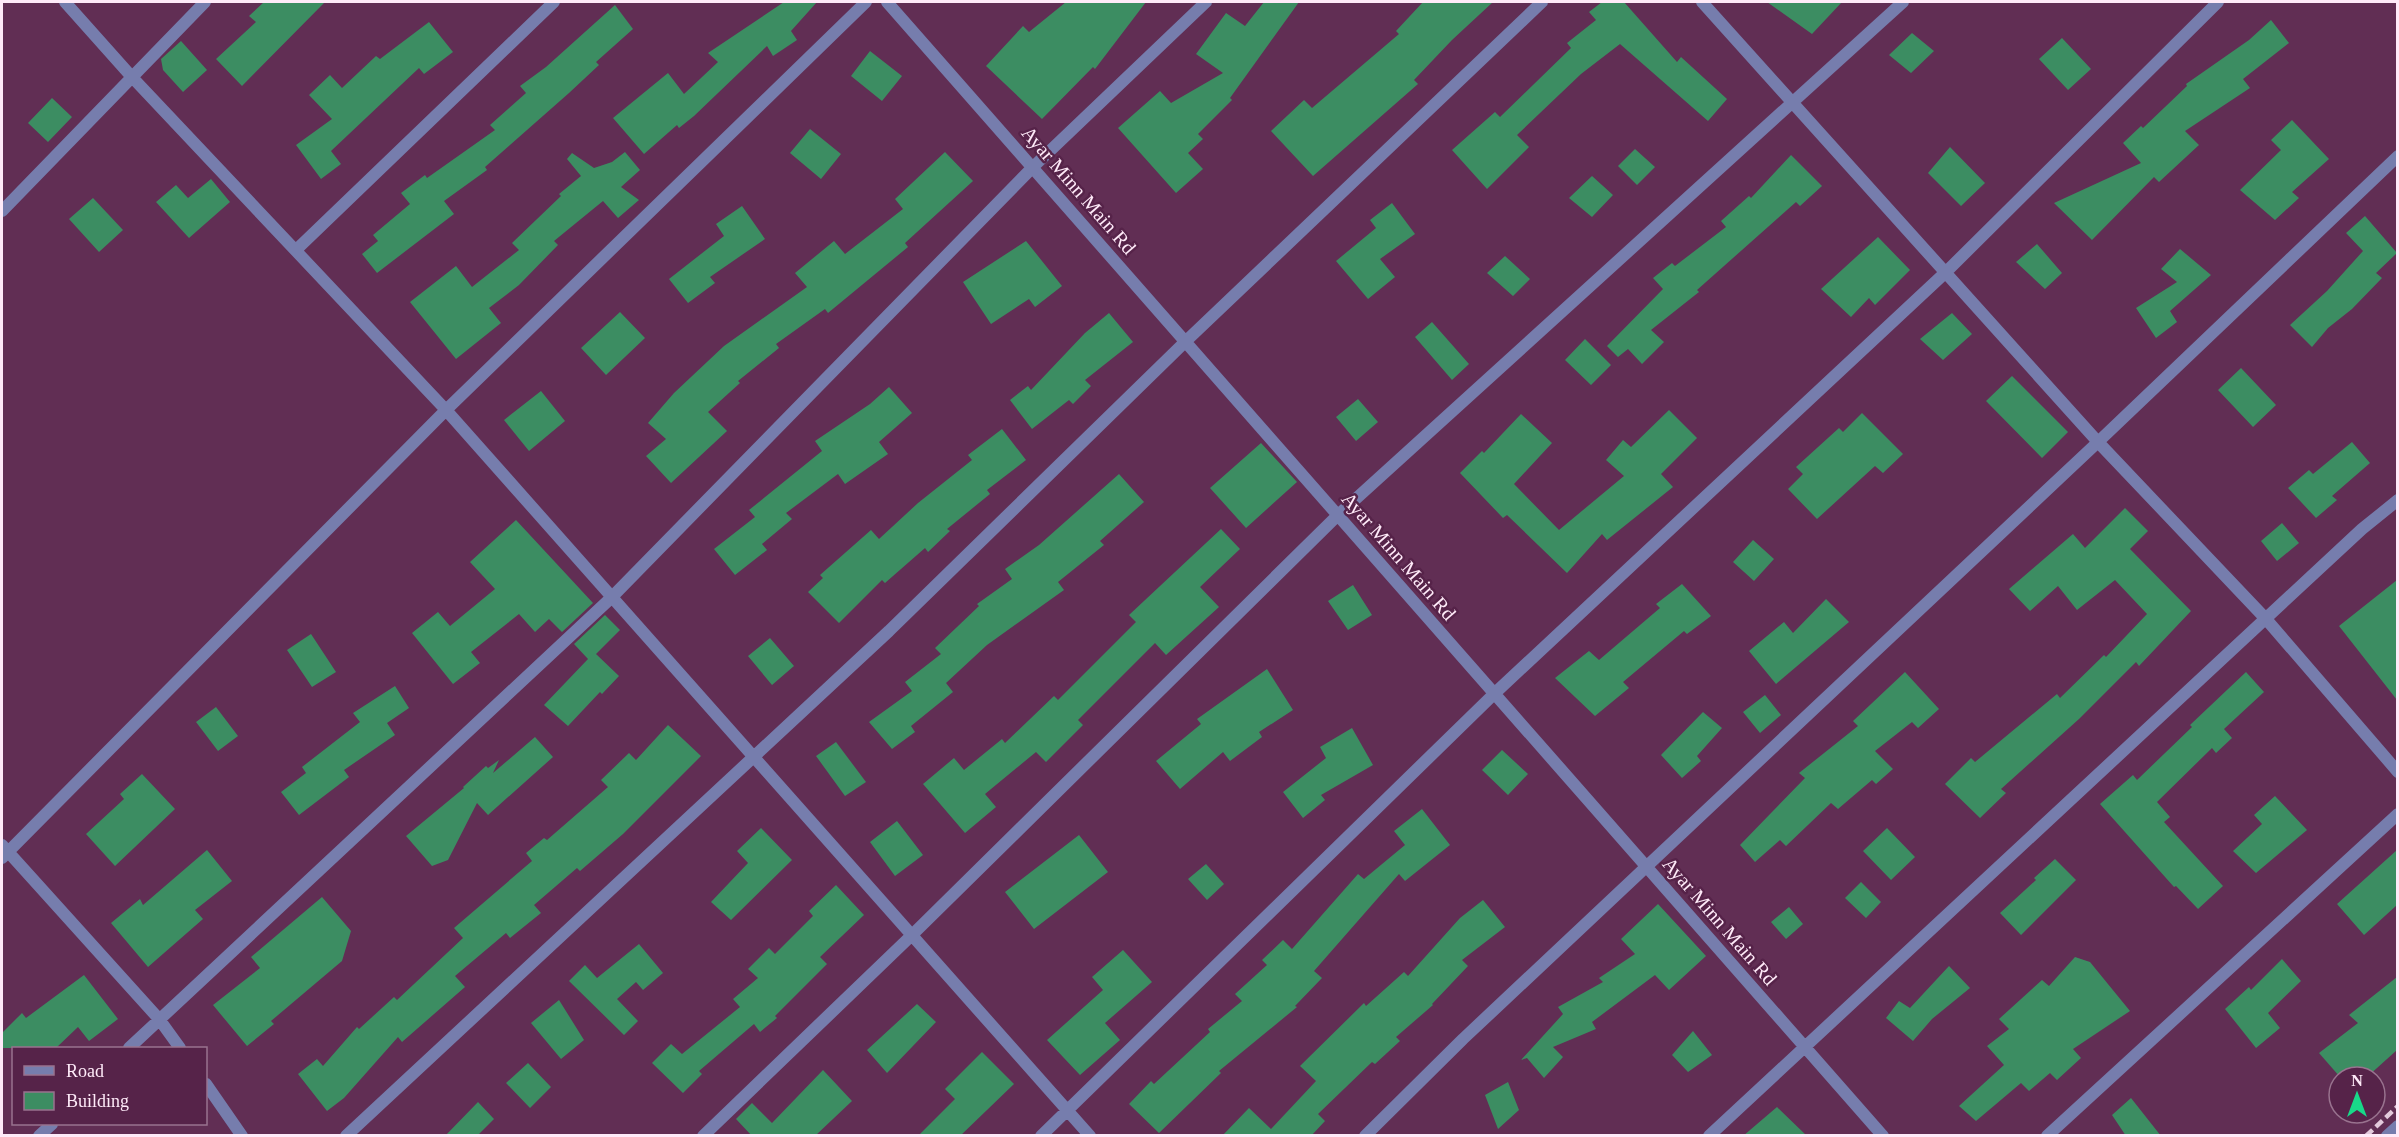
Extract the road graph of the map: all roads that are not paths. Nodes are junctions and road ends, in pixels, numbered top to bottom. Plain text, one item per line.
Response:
1 (65, 2) edge
2 (205, 2) edge
3 (554, 2) edge
4 (866, 2) edge
5 (887, 2) edge
6 (1206, 2) edge
7 (1542, 2) edge
8 (1702, 2) edge
9 (1903, 2) edge
10 (2218, 2) edge
11 (131, 76) junction
12 (1794, 103) junction
13 (2397, 156) edge
14 (1033, 167) junction
15 (2, 211) edge
16 (296, 250) junction
17 (1946, 272) junction
18 (1185, 342) junction
19 (446, 410) junction
20 (2098, 442) junction
21 (2397, 500) edge
22 (1338, 515) junction
23 (611, 598) junction
24 (2266, 619) junction
25 (1495, 693) junction
26 (753, 757) junction
27 (2397, 772) edge
28 (2397, 814) edge
29 (4, 852) edge
30 (1646, 866) junction
31 (912, 935) junction
32 (159, 1019) junction
33 (1804, 1046) junction
34 (130, 1047) edge
35 (179, 1047) edge
36 (207, 1085) edge
37 (1067, 1111) junction
38 (51, 1125) edge
39 (2397, 1126) edge
40 (39, 1136) edge
41 (243, 1136) edge
42 (346, 1136) edge
43 (703, 1136) edge
44 (1041, 1136) edge
45 (1090, 1136) edge
46 (1365, 1136) edge
47 (1709, 1136) edge
48 (1883, 1136) edge
49 (2047, 1136) edge
50 (2387, 1136) edge

1 - 11 street
2 - 11 street
3 - 16 street
4 - 19 street
5 - 14 street, Ayar Minn Main Rd
6 - 14 street
7 - 18 street
8 - 12 street
9 - 12 street
10 - 17 street
11 - 15 street
11 - 16 street
12 - 17 street
12 - 22 street
13 - 20 street
14 - 18 street, Ayar Minn Main Rd
14 - 23 street
16 - 19 street
17 - 20 street
17 - 25 street
18 - 22 street, Ayar Minn Main Rd
18 - 26 street
19 - 23 street
19 - 29 street
20 - 24 street
20 - 30 street
21 - 24 street
22 - 25 street, Ayar Minn Main Rd
22 - 31 street
23 - 26 street
23 - 32 street
24 - 27 street
24 - 33 street
25 - 30 street, Ayar Minn Main Rd
25 - 37 street
26 - 31 street
26 - 42 street
28 - 49 street
29 - 32 street
30 - 33 street, Ayar Minn Main Rd
30 - 46 street
31 - 37 street
31 - 43 street
32 - 34 street
32 - 35 street
33 - 47 street
33 - 48 street, Ayar Minn Main Rd
36 - 41 street
37 - 44 street
37 - 45 street
38 - 40 street
39 - 50 street

